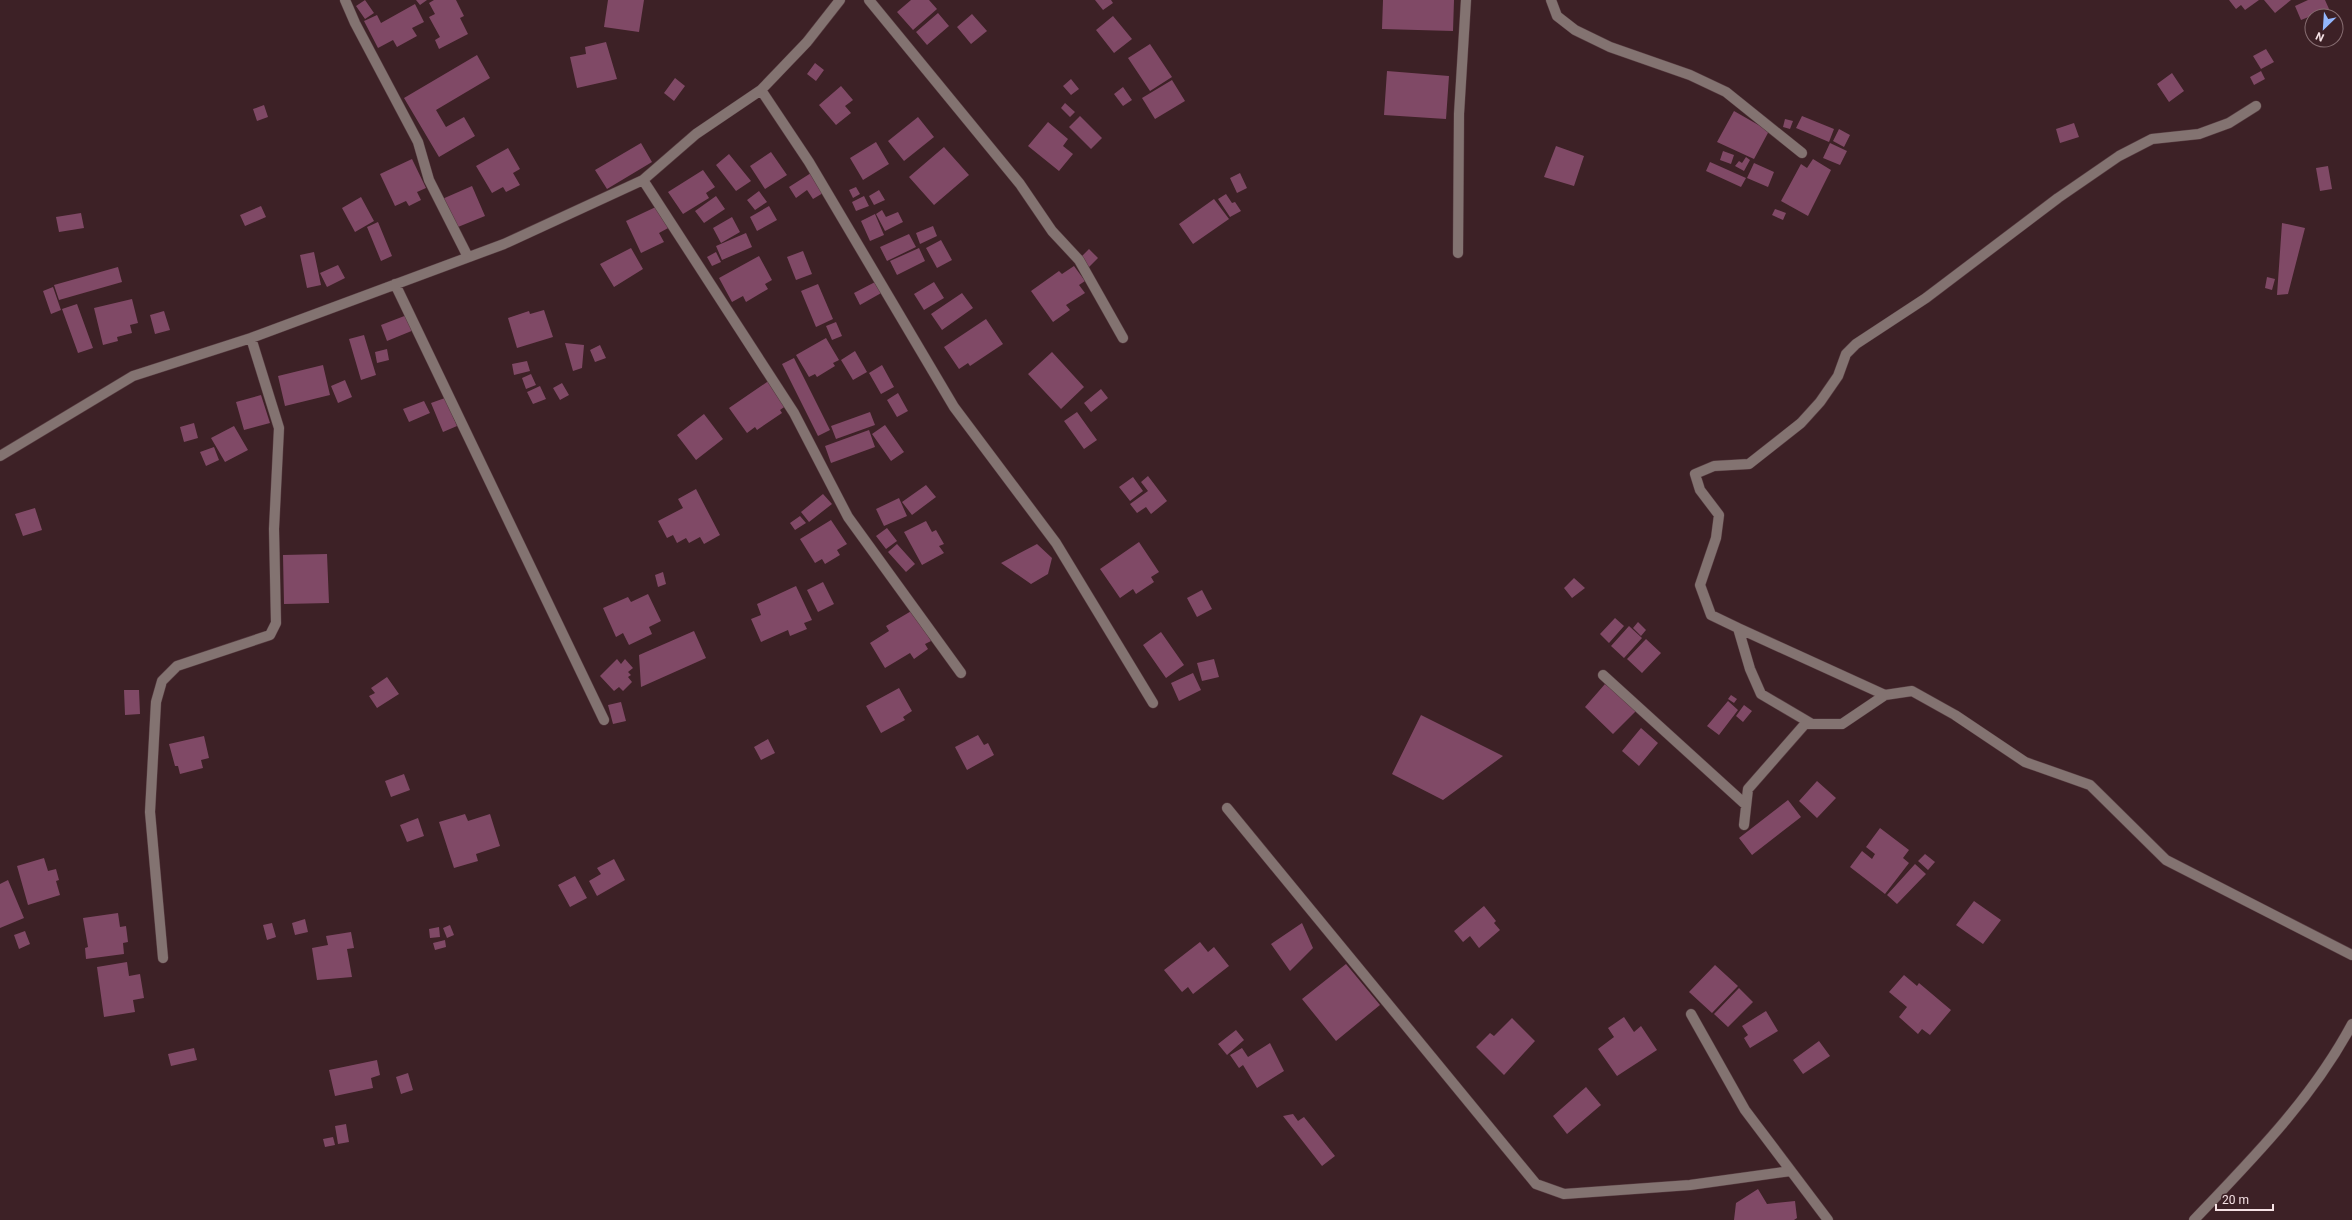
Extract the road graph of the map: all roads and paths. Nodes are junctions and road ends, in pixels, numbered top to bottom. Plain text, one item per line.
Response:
1 (345, 0) edge
2 (840, 0) edge
3 (870, 0) edge
4 (1466, 0) edge
5 (1551, 0) edge
6 (761, 90) junction
7 (2256, 106) dead end
8 (1802, 153) dead end
9 (643, 180) junction
10 (1458, 253) dead end
11 (468, 257) junction
12 (395, 284) junction
13 (251, 338) junction
14 (1123, 338) dead end
15 (0, 456) edge
16 (1738, 628) junction
17 (961, 673) dead end
18 (1603, 675) dead end
19 (1885, 695) junction
20 (1153, 702) dead end
21 (604, 720) dead end
22 (1812, 724) junction
23 (1746, 805) junction
24 (1227, 808) dead end
25 (1744, 825) dead end
26 (2352, 955) edge
27 (163, 958) dead end
28 (1691, 1014) dead end
29 (2352, 1024) edge
30 (1791, 1171) junction
31 (1828, 1220) edge
32 (2194, 1220) edge

1 - 11 street
2 - 6 street
3 - 14 street
4 - 10 street
5 - 8 street
6 - 9 street
6 - 20 street
7 - 16 street
9 - 11 street
9 - 17 street
11 - 12 street
12 - 13 street
12 - 21 street
13 - 15 street
13 - 27 street
16 - 19 street
16 - 22 street
18 - 23 street
19 - 22 street
19 - 26 street
22 - 23 street
23 - 25 street
24 - 30 street
28 - 30 street
29 - 32 street
30 - 31 street

